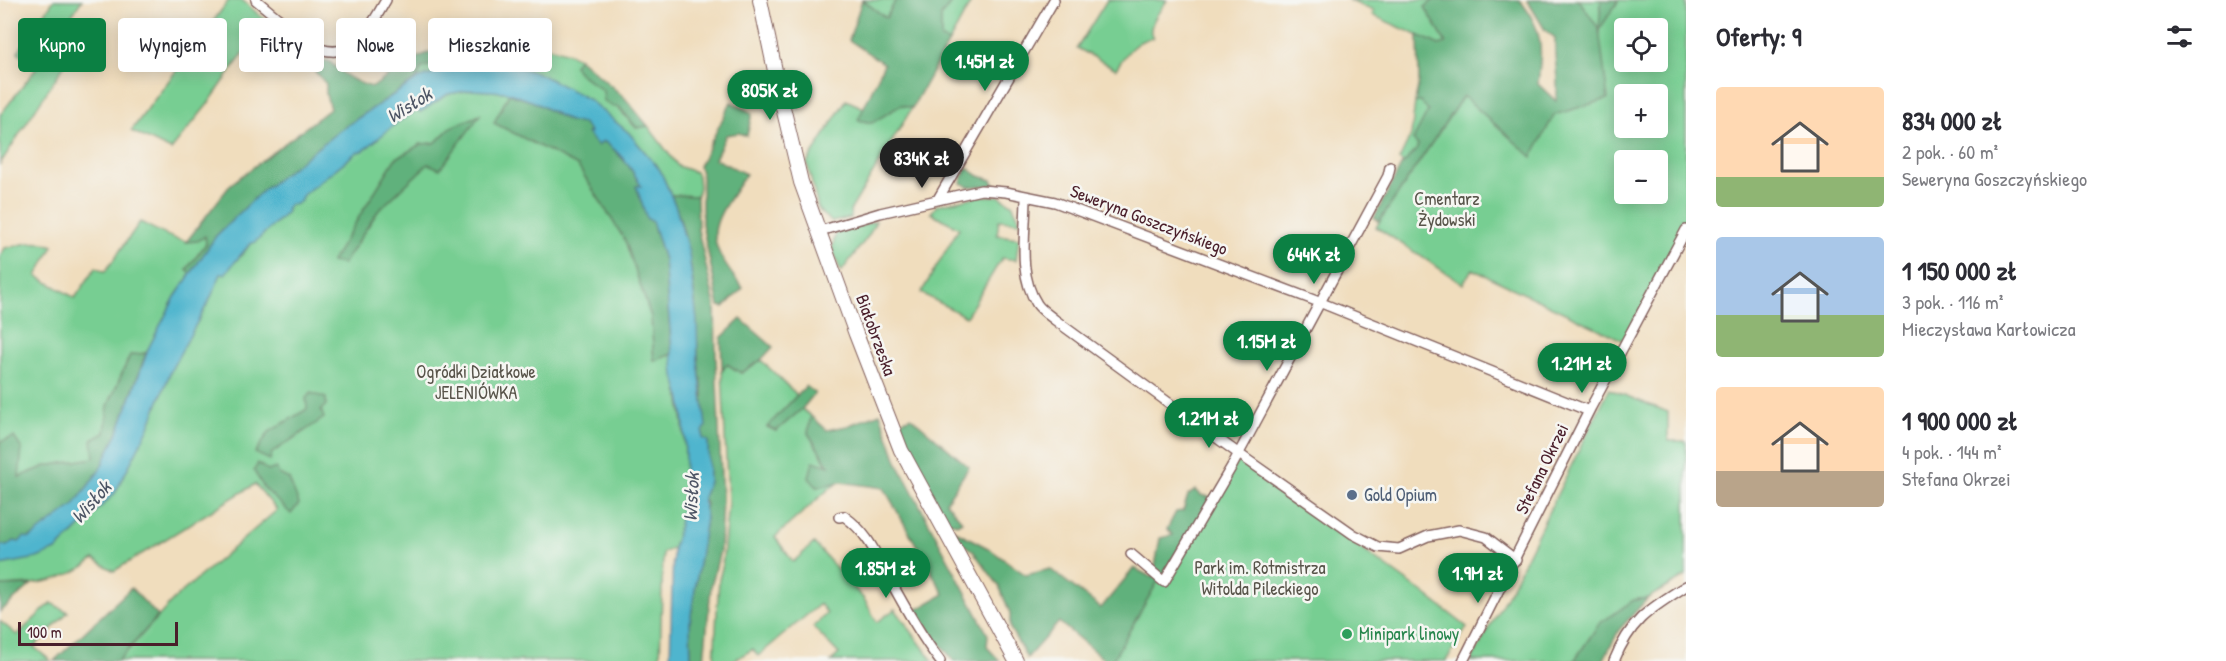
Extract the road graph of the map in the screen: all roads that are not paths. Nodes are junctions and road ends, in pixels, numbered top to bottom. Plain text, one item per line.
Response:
1 (256, 0) edge
2 (386, 0) edge
3 (760, 0) edge
4 (1054, 0) edge
5 (1390, 167) dead end
6 (1026, 197) junction
7 (938, 199) junction
8 (1686, 230) edge
9 (820, 231) junction
10 (1319, 302) junction
11 (1589, 411) junction
12 (1239, 454) junction
13 (840, 517) dead end
14 (1131, 555) dead end
15 (1516, 560) junction
16 (1686, 586) edge
17 (940, 661) edge
18 (1016, 661) edge
19 (1463, 661) edge
20 (1614, 661) edge

1 - 2 street
3 - 9 street, Białobrzeska
4 - 7 street
5 - 10 street
6 - 7 street, Seweryna Goszczyńskiego
6 - 10 street, Seweryna Goszczyńskiego
6 - 12 street
7 - 9 street, Seweryna Goszczyńskiego
8 - 11 street, Stefana Okrzei
9 - 18 street, Białobrzeska
10 - 11 street, Seweryna Goszczyńskiego
10 - 12 street
11 - 15 street, Stefana Okrzei
12 - 14 street
12 - 15 street
13 - 17 street
15 - 19 street, Stefana Okrzei
16 - 20 street

